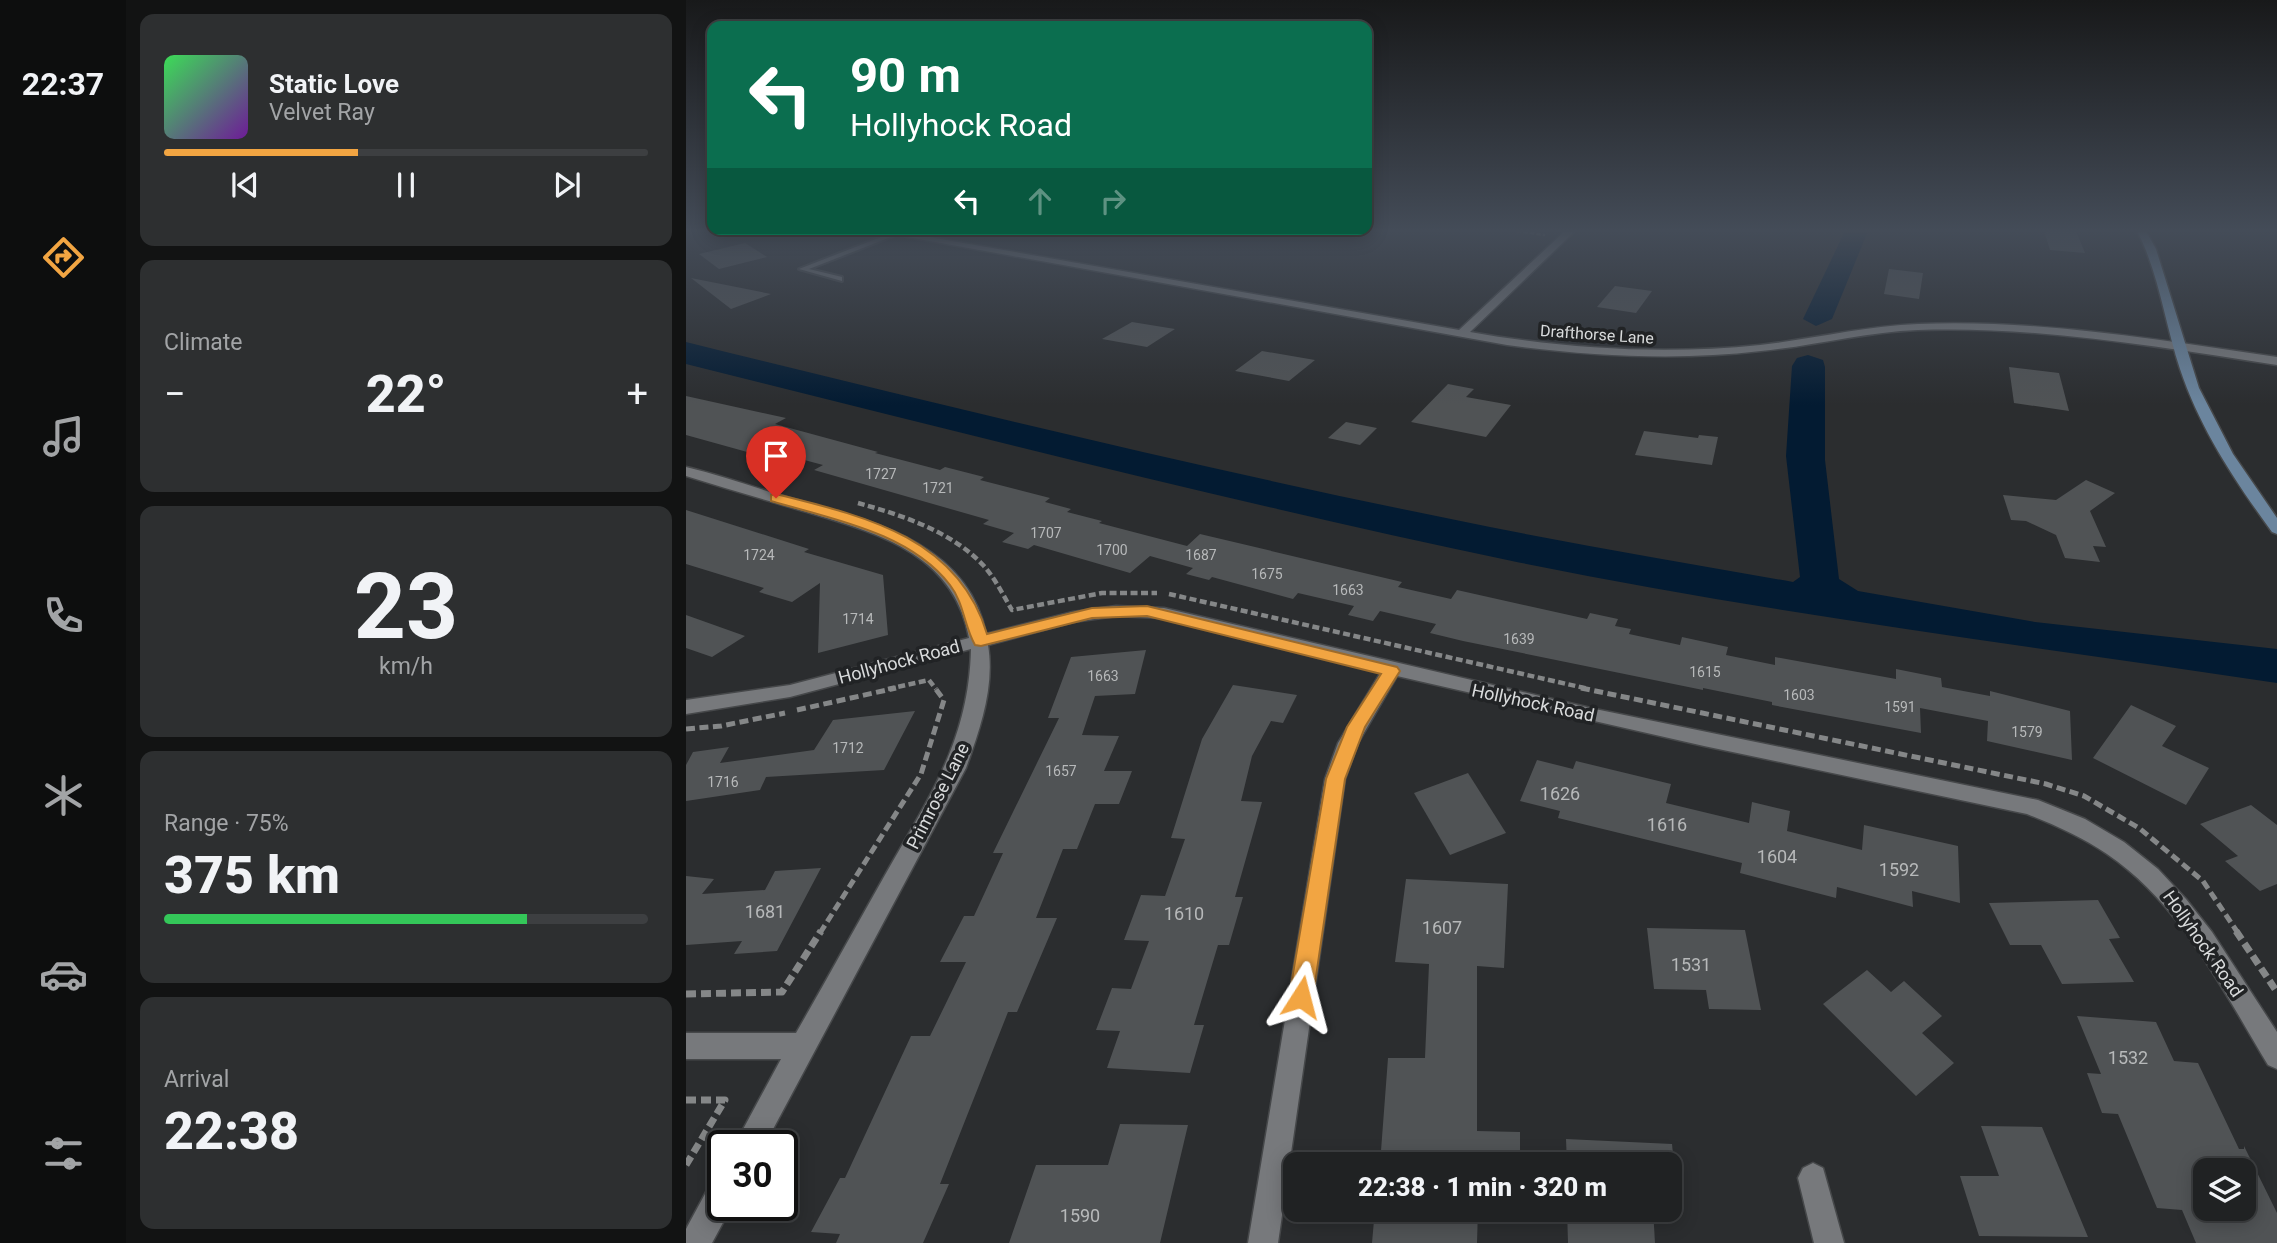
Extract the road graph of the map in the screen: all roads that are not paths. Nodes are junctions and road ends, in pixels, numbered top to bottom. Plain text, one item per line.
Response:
1 (1206, 289) edge
2 (1509, 289) edge
3 (2163, 289) edge
4 (1461, 334) junction
5 (2180, 347) junction
6 (2277, 361) edge
7 (686, 471) edge
8 (2277, 529) edge
9 (981, 641) junction
10 (1391, 671) junction
11 (686, 707) edge
12 (686, 1046) edge
13 (804, 1046) junction
14 (2277, 1056) edge
15 (757, 1130) edge
16 (1813, 1178) dead end
17 (707, 1221) edge
18 (695, 1243) edge
19 (1263, 1243) edge
20 (1829, 1243) edge

1 - 4 street, Drafthorse Lane
2 - 4 street
3 - 5 street
4 - 5 street, Drafthorse Lane
5 - 6 street, Drafthorse Lane
5 - 8 street
7 - 9 street, Primrose Lane
9 - 10 street, Hollyhock Road
9 - 11 street, Hollyhock Road
9 - 13 street, Primrose Lane
10 - 14 street, Hollyhock Road
10 - 19 street
12 - 13 street
13 - 15 street, Primrose Lane
16 - 20 street
17 - 18 street

